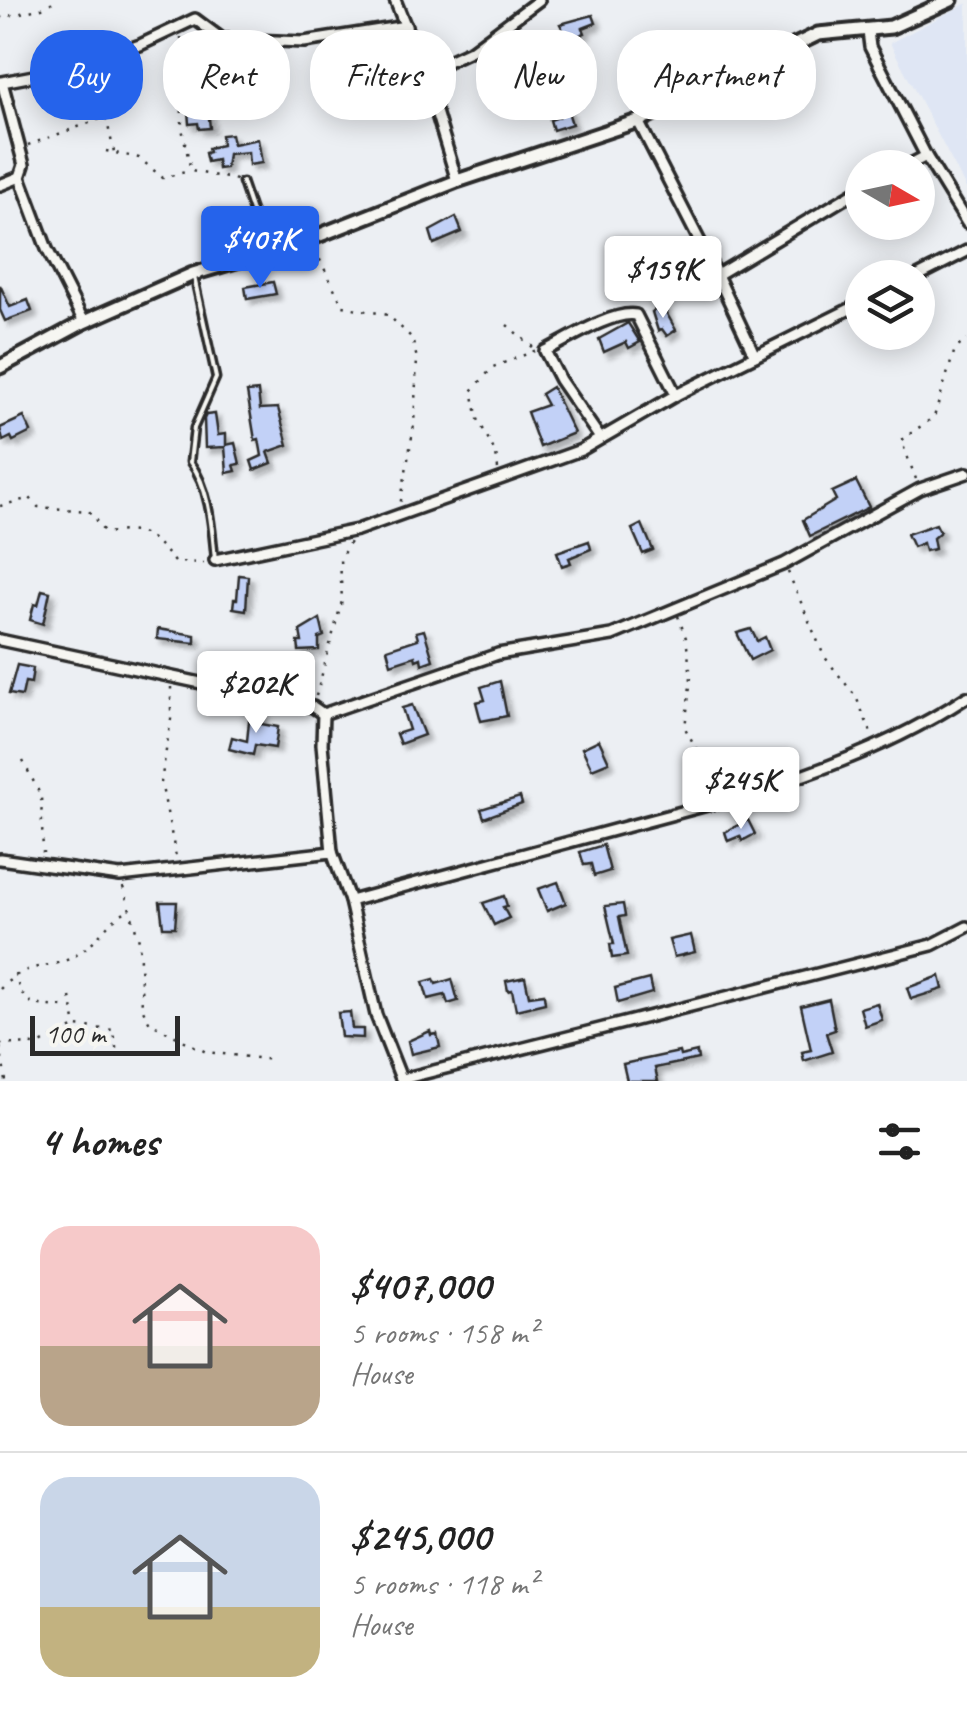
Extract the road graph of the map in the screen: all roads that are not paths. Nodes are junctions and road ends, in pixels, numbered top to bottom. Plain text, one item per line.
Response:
1 (395, 0) edge
2 (539, 0) edge
3 (951, 0) edge
4 (406, 26) junction
5 (408, 30) edge
6 (868, 31) junction
7 (456, 57) edge
8 (438, 120) edge
9 (638, 121) junction
10 (923, 150) edge
11 (935, 171) edge
12 (20, 176) junction
13 (242, 182) road end
14 (456, 182) junction
15 (0, 185) edge
16 (845, 198) edge
17 (967, 224) edge
18 (265, 250) junction
19 (967, 251) edge
20 (935, 267) edge
21 (193, 274) junction
22 (717, 275) junction
23 (845, 311) edge
24 (84, 322) junction
25 (755, 356) junction
26 (0, 367) edge
27 (676, 395) junction
28 (600, 438) junction
29 (967, 473) edge
30 (214, 560) joint
31 (0, 640) edge
32 (967, 697) edge
33 (323, 714) junction
34 (332, 852) junction
35 (0, 859) edge
36 (350, 900) junction
37 (967, 927) edge
38 (402, 1080) edge

1 - 4 street
2 - 7 street
3 - 6 street
4 - 5 street
4 - 12 street
6 - 9 street
6 - 10 street
8 - 14 street
9 - 14 street
9 - 22 street
11 - 17 street
12 - 15 street
12 - 24 street
13 - 18 lane
14 - 18 street
16 - 22 street
18 - 21 street
19 - 20 street
21 - 24 street
21 - 30 lane
22 - 25 street
23 - 25 street
24 - 26 street
25 - 27 street
27 - 28 street
27 - 28 street
28 - 30 street
29 - 33 street
31 - 33 street
32 - 36 street
33 - 34 street
34 - 35 street
34 - 36 street
36 - 38 street
37 - 38 street

